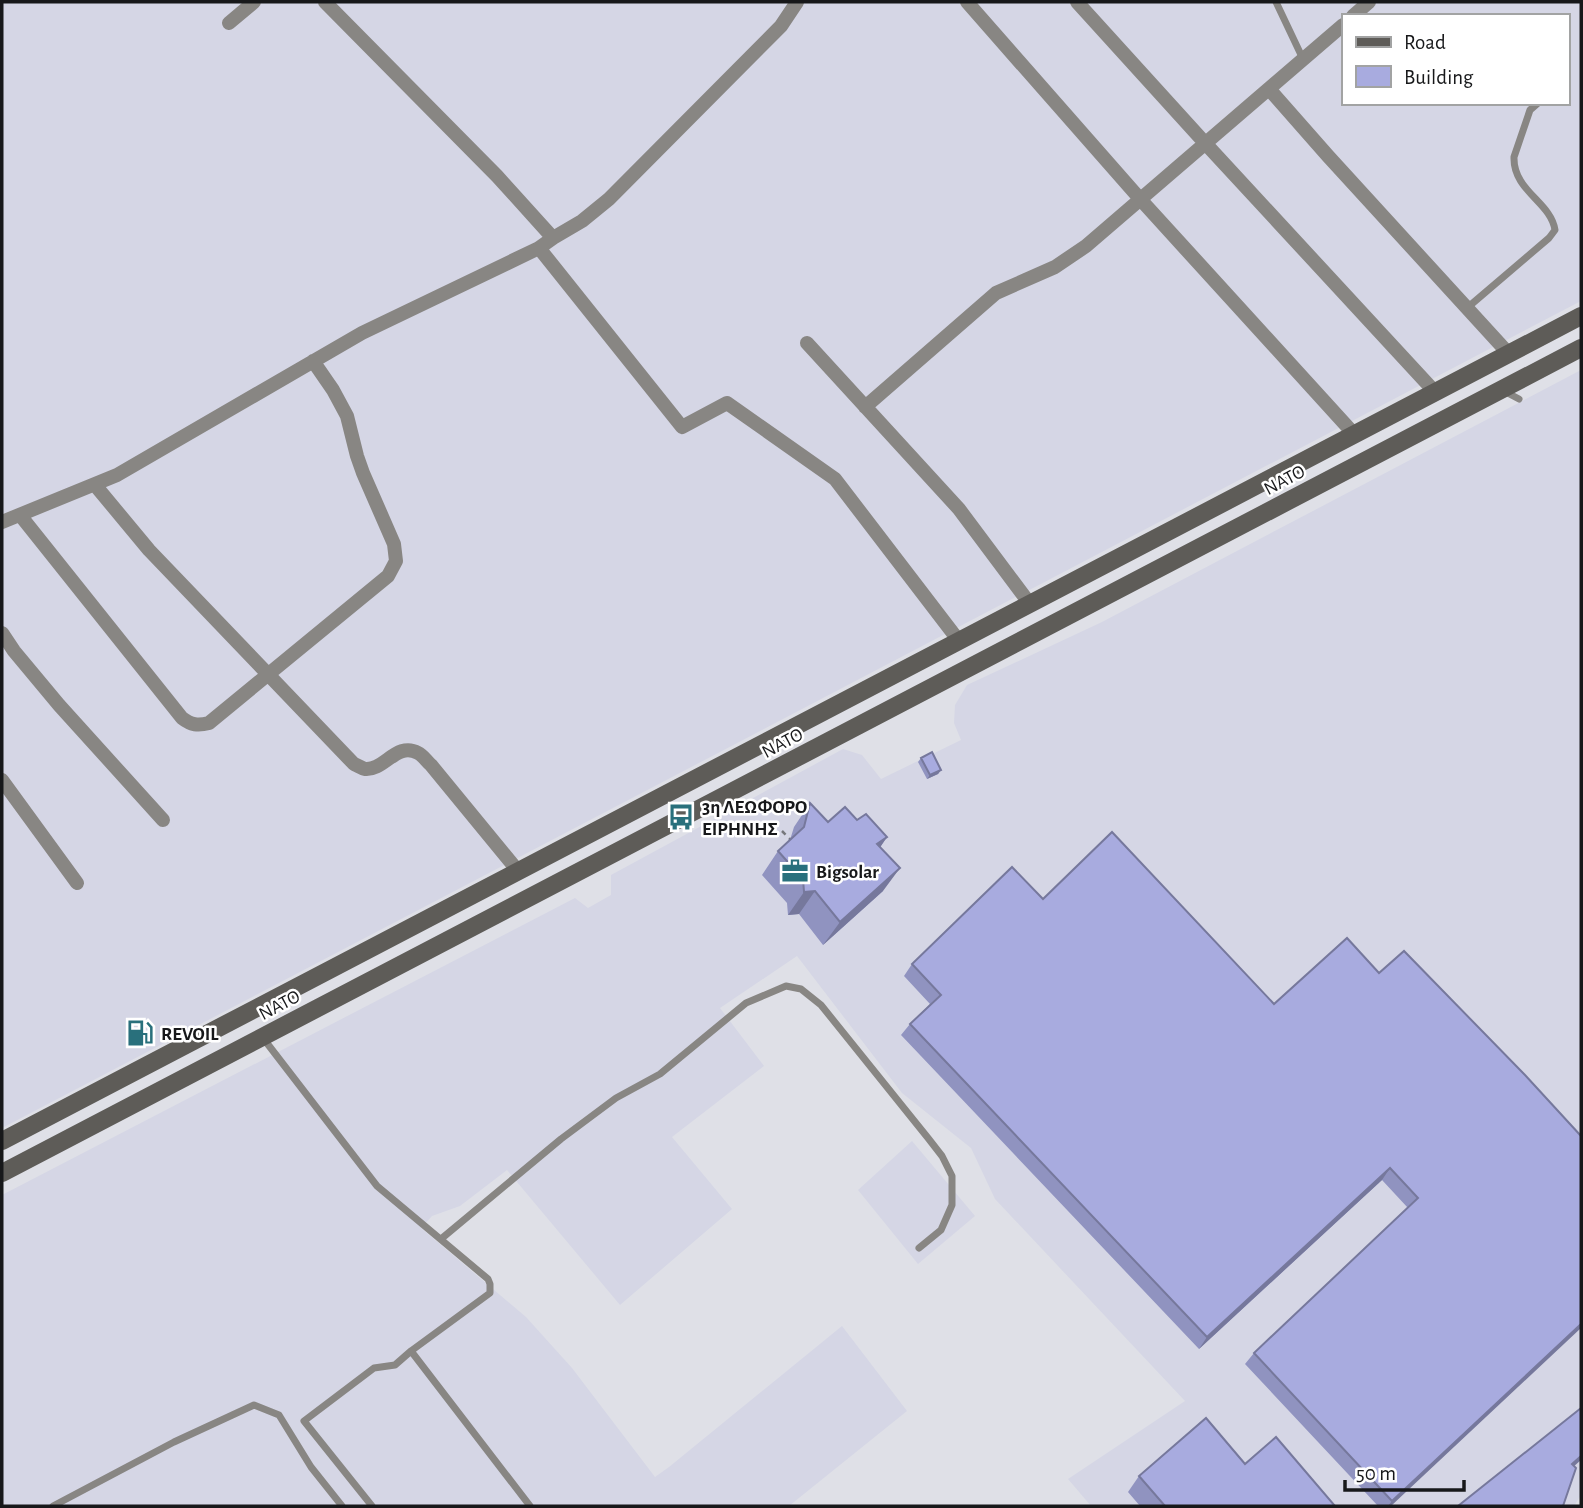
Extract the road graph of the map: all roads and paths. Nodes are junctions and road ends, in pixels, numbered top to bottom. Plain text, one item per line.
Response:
1 (254, 2) edge
2 (324, 2) edge
3 (797, 2) edge
4 (967, 2) edge
5 (1077, 2) edge
6 (1276, 2) edge
7 (1369, 2) edge
8 (1355, 14) edge
9 (229, 23) dead end
10 (1342, 25) edge
11 (1303, 59) junction
12 (1269, 89) junction
13 (1536, 105) edge
14 (1205, 143) junction
15 (1141, 200) junction
16 (553, 238) junction
17 (539, 248) junction
18 (1467, 309) junction
19 (1581, 316) edge
20 (807, 342) dead end
21 (1581, 348) edge
22 (1508, 354) junction
23 (313, 361) junction
24 (1501, 390) junction
25 (1435, 392) junction
26 (1518, 400) dead end
27 (865, 407) junction
28 (1354, 434) junction
29 (95, 485) junction
30 (20, 515) junction
31 (2, 522) edge
32 (1030, 604) junction
33 (2, 633) edge
34 (959, 641) junction
35 (269, 675) junction
36 (2, 780) edge
37 (163, 820) dead end
38 (782, 831) dead end
39 (790, 840) edge
40 (518, 871) junction
41 (77, 883) dead end
42 (262, 1037) junction
43 (2, 1141) edge
44 (2, 1173) edge
45 (440, 1239) junction
46 (919, 1248) dead end
47 (411, 1352) junction
48 (52, 1506) edge
49 (342, 1506) edge
50 (372, 1506) edge
51 (530, 1506) edge

1 - 9 street
2 - 16 street
3 - 16 street
4 - 15 street
5 - 14 street
6 - 11 lane
7 - 8 street
10 - 11 street
11 - 12 street
12 - 14 street
12 - 18 street
13 - 18 lane
14 - 15 street
14 - 25 street
15 - 27 street
15 - 28 street
16 - 17 street
17 - 23 street
17 - 34 street
18 - 22 street
19 - 22 main road, ΝΑΤΟ
20 - 27 street
21 - 24 main road, ΝΑΤΟ
22 - 25 main road, ΝΑΤΟ
23 - 29 street
23 - 35 street
24 - 26 lane
24 - 42 main road, ΝΑΤΟ
25 - 28 main road, ΝΑΤΟ
27 - 32 street
28 - 32 main road, ΝΑΤΟ
29 - 30 street
29 - 35 street
30 - 31 street
30 - 35 street
32 - 34 main road, ΝΑΤΟ
33 - 37 street
34 - 40 main road, ΝΑΤΟ
35 - 40 street
36 - 41 street
38 - 39 path
40 - 43 main road, ΝΑΤΟ
42 - 44 main road, ΝΑΤΟ
42 - 45 lane
45 - 46 lane
45 - 47 lane
47 - 50 lane
47 - 51 lane
48 - 49 lane

